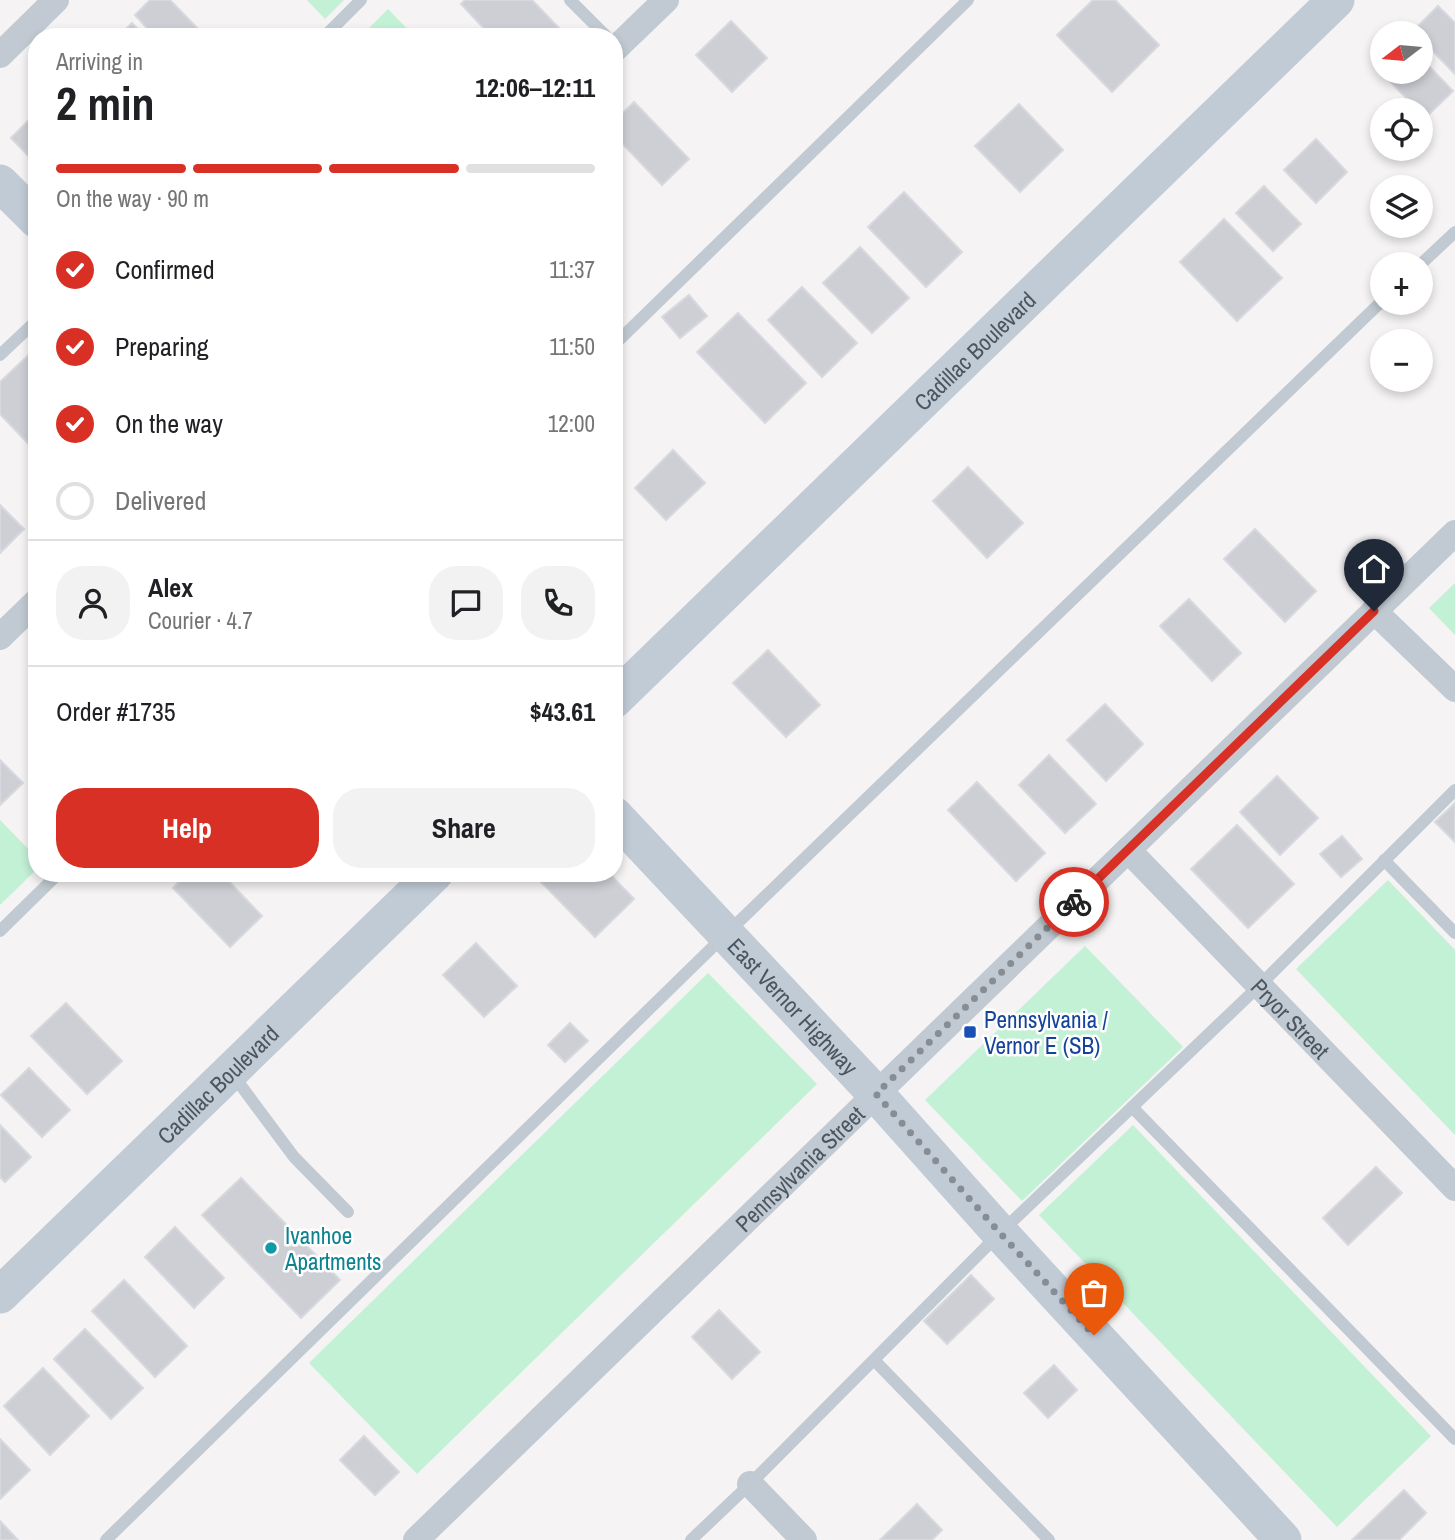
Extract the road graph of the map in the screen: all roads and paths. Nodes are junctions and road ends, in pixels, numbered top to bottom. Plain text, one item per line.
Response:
1 (56, 0) edge
2 (361, 0) edge
3 (569, 0) edge
4 (666, 0) edge
5 (968, 0) edge
6 (1336, 0) edge
7 (333, 28) edge
8 (596, 28) edge
9 (623, 37) edge
10 (0, 55) edge
11 (0, 183) edge
12 (28, 211) edge
13 (1455, 232) edge
14 (1433, 253) edge
15 (1370, 313) edge
16 (28, 329) edge
17 (623, 336) edge
18 (0, 355) edge
19 (1455, 533) edge
20 (28, 610) edge
21 (1374, 611) junction
22 (0, 637) edge
23 (1455, 689) edge
24 (623, 691) edge
25 (1455, 789) edge
26 (623, 825) edge
27 (1128, 850) junction
28 (1384, 860) junction
29 (51, 882) edge
30 (427, 882) edge
31 (0, 931) edge
32 (1455, 933) edge
33 (726, 934) junction
34 (1259, 986) junction
35 (231, 1072) junction
36 (876, 1094) junction
37 (1132, 1107) junction
38 (1455, 1188) edge
39 (348, 1212) dead end
40 (1000, 1233) junction
41 (0, 1295) edge
42 (874, 1360) junction
43 (1455, 1439) edge
44 (750, 1484) junction
45 (106, 1540) edge
46 (416, 1540) edge
47 (691, 1540) edge
48 (804, 1540) edge
49 (1049, 1540) edge
50 (1283, 1540) edge

1 - 10 street
2 - 7 lane
3 - 8 lane
4 - 9 street
5 - 17 lane
6 - 24 street, Cadillac Boulevard
11 - 12 street
13 - 14 lane
15 - 33 lane
16 - 18 lane
19 - 21 street, Pennsylvania Street
20 - 22 street
21 - 23 street
21 - 27 street, Pennsylvania Street
25 - 28 lane
26 - 33 street, East Vernor Highway
27 - 34 street, Pryor Street
27 - 36 street, Pennsylvania Street
28 - 32 lane
28 - 34 lane
29 - 31 lane
30 - 35 street, Cadillac Boulevard
33 - 36 street, East Vernor Highway
33 - 45 lane
34 - 37 lane
34 - 38 street, Pryor Street
35 - 39 lane
35 - 41 street, Cadillac Boulevard
36 - 40 street, East Vernor Highway
36 - 46 street, Pennsylvania Street
37 - 40 lane
37 - 43 lane
40 - 42 lane
40 - 50 street, East Vernor Highway
42 - 44 lane
42 - 49 lane
44 - 47 lane
44 - 48 street

